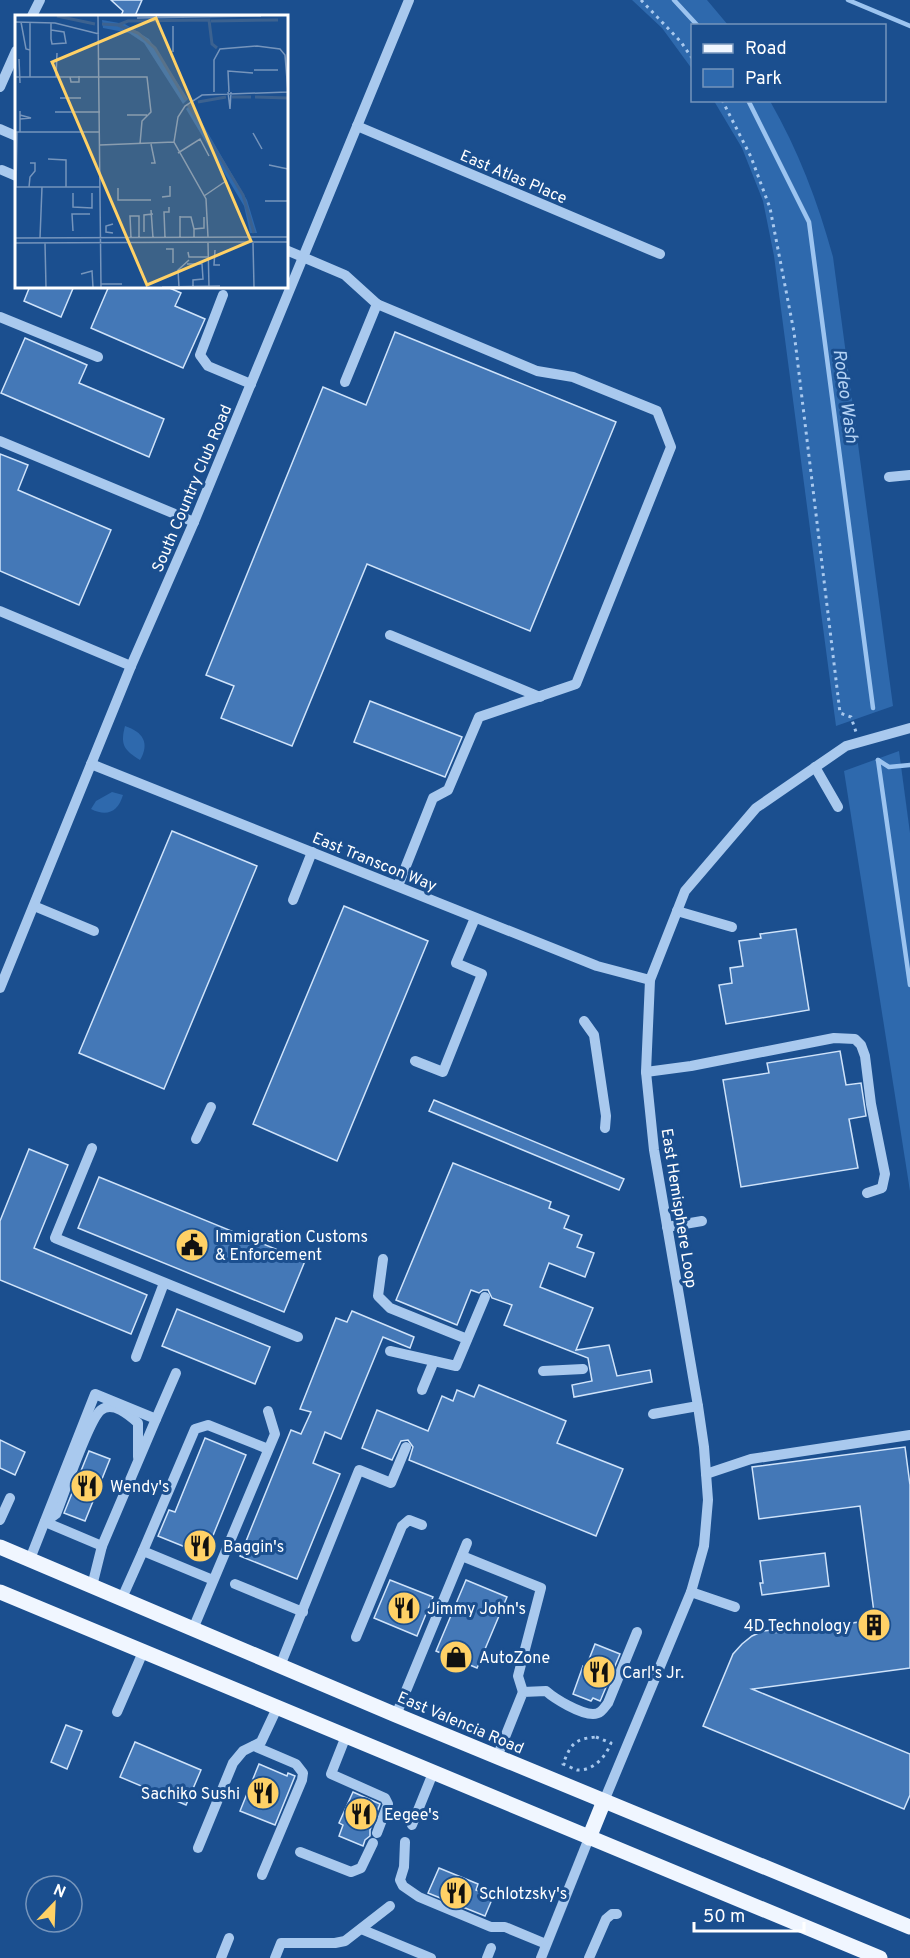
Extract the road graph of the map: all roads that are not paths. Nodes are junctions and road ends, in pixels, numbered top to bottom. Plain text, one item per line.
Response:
1 (40, 0) edge
2 (409, 0) edge
3 (32, 15) edge
4 (15, 53) edge
5 (0, 87) edge
6 (357, 126) junction
7 (0, 129) edge
8 (15, 136) edge
9 (2, 170) dead end
10 (15, 176) edge
11 (288, 251) edge
12 (660, 254) dead end
13 (304, 257) junction
14 (223, 295) dead end
15 (378, 304) junction
16 (0, 317) edge
17 (98, 357) dead end
18 (345, 382) dead end
19 (251, 384) junction
20 (0, 441) edge
21 (910, 475) edge
22 (889, 477) dead end
23 (194, 522) junction
24 (0, 611) edge
25 (390, 634) dead end
26 (130, 666) junction
27 (540, 697) junction
28 (910, 728) edge
29 (91, 764) junction
30 (815, 767) junction
31 (838, 807) dead end
32 (312, 852) junction
33 (398, 886) junction
34 (293, 900) dead end
35 (34, 906) junction
36 (677, 911) junction
37 (475, 918) junction
38 (732, 927) dead end
39 (94, 931) dead end
40 (650, 980) junction
41 (0, 988) edge
42 (584, 1021) dead end
43 (415, 1061) dead end
44 (646, 1072) junction
45 (211, 1107) dead end
46 (605, 1128) dead end
47 (196, 1139) dead end
48 (92, 1148) dead end
49 (867, 1193) dead end
50 (702, 1221) dead end
51 (667, 1227) junction
52 (383, 1259) dead end
53 (164, 1283) junction
54 (484, 1297) dead end
55 (298, 1337) dead end
56 (467, 1339) junction
57 (390, 1351) dead end
58 (136, 1357) dead end
59 (434, 1361) junction
60 (583, 1369) dead end
61 (543, 1371) dead end
62 (176, 1373) dead end
63 (422, 1390) dead end
64 (698, 1406) junction
65 (268, 1411) dead end
66 (653, 1414) dead end
67 (156, 1419) junction
68 (910, 1435) edge
69 (406, 1447) dead end
70 (268, 1449) junction
71 (138, 1461) junction
72 (706, 1474) junction
73 (10, 1498) dead end
74 (0, 1520) edge
75 (45, 1522) junction
76 (422, 1525) dead end
77 (467, 1543) dead end
78 (102, 1546) junction
79 (0, 1547) edge
80 (143, 1551) junction
81 (462, 1556) junction
82 (30, 1559) junction
83 (213, 1580) junction
84 (235, 1584) dead end
85 (92, 1586) junction
86 (0, 1592) edge
87 (691, 1592) junction
88 (122, 1598) junction
89 (735, 1607) dead end
90 (303, 1612) junction
91 (193, 1629) junction
92 (638, 1632) dead end
93 (356, 1637) dead end
94 (143, 1652) junction
95 (280, 1666) junction
96 (523, 1692) junction
97 (278, 1708) junction
98 (117, 1712) dead end
99 (396, 1715) junction
100 (346, 1736) junction
101 (254, 1746) junction
102 (497, 1757) junction
103 (433, 1773) junction
104 (604, 1801) junction
105 (412, 1825) dead end
106 (589, 1838) junction
107 (405, 1842) dead end
108 (198, 1848) dead end
109 (300, 1852) dead end
110 (261, 1875) dead end
111 (390, 1906) dead end
112 (617, 1914) dead end
113 (910, 1927) edge
114 (361, 1929) junction
115 (229, 1938) dead end
116 (546, 1944) junction
117 (221, 1958) edge
118 (275, 1958) edge
119 (431, 1958) edge
120 (541, 1958) edge
121 (589, 1958) edge
122 (880, 1958) edge

1 - 3 street
2 - 6 street, South Country Club Road
4 - 5 street
6 - 12 street, East Atlas Place
6 - 13 street, South Country Club Road
7 - 8 street
9 - 10 street
11 - 13 street
13 - 15 street
13 - 19 street, South Country Club Road
14 - 19 street
15 - 18 street
15 - 27 street
16 - 17 street
19 - 23 street, South Country Club Road
20 - 23 street
21 - 22 street
23 - 26 street, South Country Club Road
24 - 26 street
25 - 27 street
26 - 29 street, South Country Club Road
27 - 33 street
28 - 30 street, East Hemisphere Loop
29 - 32 street, East Transcon Way
29 - 35 street, South Country Club Road
30 - 31 street
30 - 36 street, East Hemisphere Loop
32 - 33 street, East Transcon Way
32 - 34 street
33 - 37 street, East Transcon Way
35 - 39 street
35 - 41 street, South Country Club Road
36 - 38 street
36 - 40 street, East Hemisphere Loop
37 - 40 street, East Transcon Way
37 - 43 street
40 - 44 street, East Hemisphere Loop
42 - 46 street
44 - 49 street
44 - 51 street, East Hemisphere Loop
45 - 47 street
48 - 53 street
50 - 51 street
51 - 64 street, East Hemisphere Loop
52 - 56 street
53 - 55 street
53 - 58 street
54 - 56 street
56 - 59 street
57 - 59 street
59 - 63 street
60 - 61 street
62 - 67 street
64 - 66 street
64 - 72 street, East Hemisphere Loop
65 - 70 street
67 - 71 street
67 - 75 street
68 - 72 street
69 - 90 street
70 - 80 street
70 - 83 street
71 - 75 street
71 - 78 street
72 - 87 street, East Hemisphere Loop
73 - 74 street
75 - 78 street
75 - 82 street
76 - 93 street
77 - 81 street
78 - 85 street
79 - 82 main road, East Valencia Road
80 - 83 street
80 - 88 street
81 - 96 street
81 - 99 street
82 - 85 main road, East Valencia Road
83 - 91 street
84 - 90 street
85 - 88 main road, East Valencia Road
86 - 94 main road
87 - 89 street
87 - 104 street, East Hemisphere Loop
88 - 91 main road, East Valencia Road
90 - 95 street
91 - 95 main road, East Valencia Road
92 - 96 street
94 - 97 main road
94 - 98 street
95 - 99 main road, East Valencia Road
96 - 102 street
97 - 100 main road
97 - 101 street
99 - 102 main road, East Valencia Road
100 - 103 main road
100 - 109 street
101 - 108 street
101 - 110 street
102 - 104 main road, East Valencia Road
103 - 105 street
103 - 106 main road
104 - 106 main road
104 - 113 main road, East Valencia Road
106 - 116 street
106 - 122 main road
107 - 116 street
111 - 114 street
112 - 121 street
114 - 118 street
114 - 119 street
115 - 117 street
116 - 120 street

